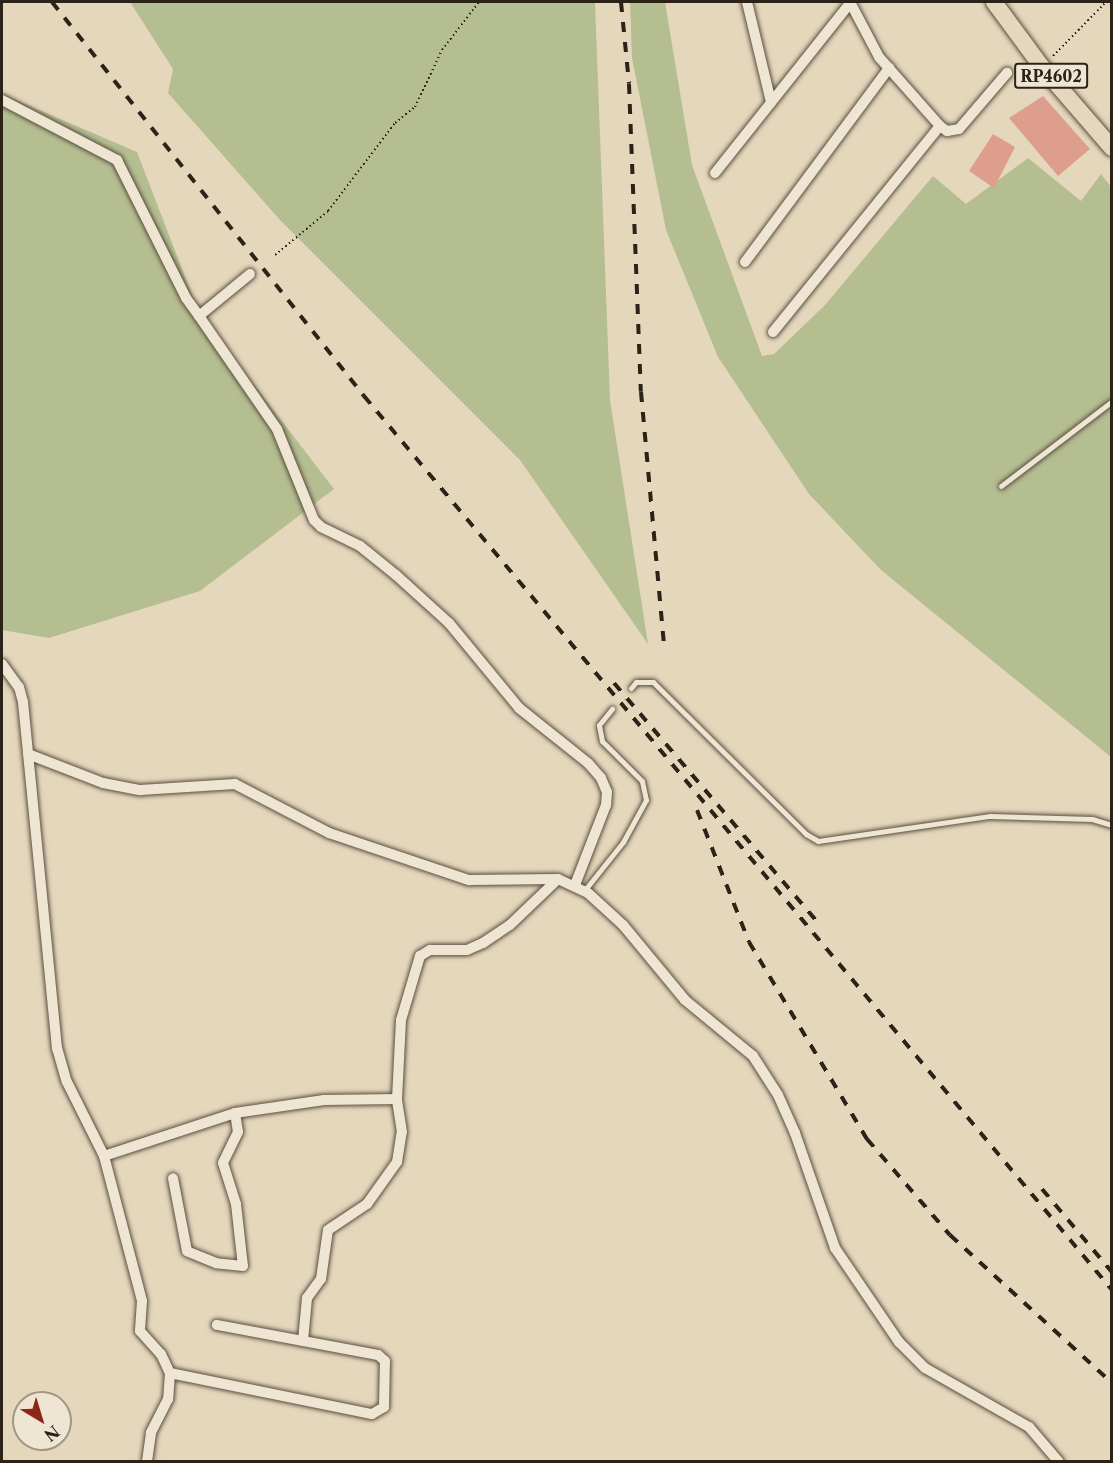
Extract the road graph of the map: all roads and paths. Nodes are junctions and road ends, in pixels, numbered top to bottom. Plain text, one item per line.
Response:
1 (479, 2) edge
2 (747, 2) edge
3 (850, 2) edge
4 (994, 2) edge
5 (1106, 2) edge
6 (1042, 67) junction
7 (889, 68) junction
8 (1007, 73) dead end
9 (2, 100) edge
10 (771, 102) junction
11 (940, 126) junction
12 (1112, 148) edge
13 (715, 173) dead end
14 (274, 255) dead end
15 (745, 262) dead end
16 (250, 274) dead end
17 (199, 316) junction
18 (773, 332) dead end
19 (1112, 401) edge
20 (1001, 486) dead end
21 (2, 664) edge
22 (631, 688) dead end
23 (612, 709) dead end
24 (28, 754) junction
25 (1112, 825) edge
26 (558, 879) junction
27 (580, 888) junction
28 (397, 1099) junction
29 (235, 1113) junction
30 (104, 1156) junction
31 (173, 1178) dead end
32 (217, 1325) dead end
33 (303, 1341) junction
34 (170, 1373) junction
35 (147, 1461) edge
36 (1059, 1461) edge

1 - 14 path
2 - 10 street
3 - 7 street
3 - 10 street
4 - 6 main road, RP4602
5 - 6 path
6 - 12 main road, RP4602
7 - 11 street
7 - 15 street
8 - 11 street
9 - 17 street
10 - 13 street
11 - 18 street
16 - 17 street
17 - 27 street
19 - 20 lane
21 - 24 street
22 - 25 lane
23 - 27 lane
24 - 26 street
24 - 30 street
26 - 27 street
26 - 28 street
27 - 36 street
28 - 29 street
28 - 33 street
29 - 30 street
29 - 31 street
30 - 34 street
32 - 33 street
33 - 34 street
34 - 35 street

